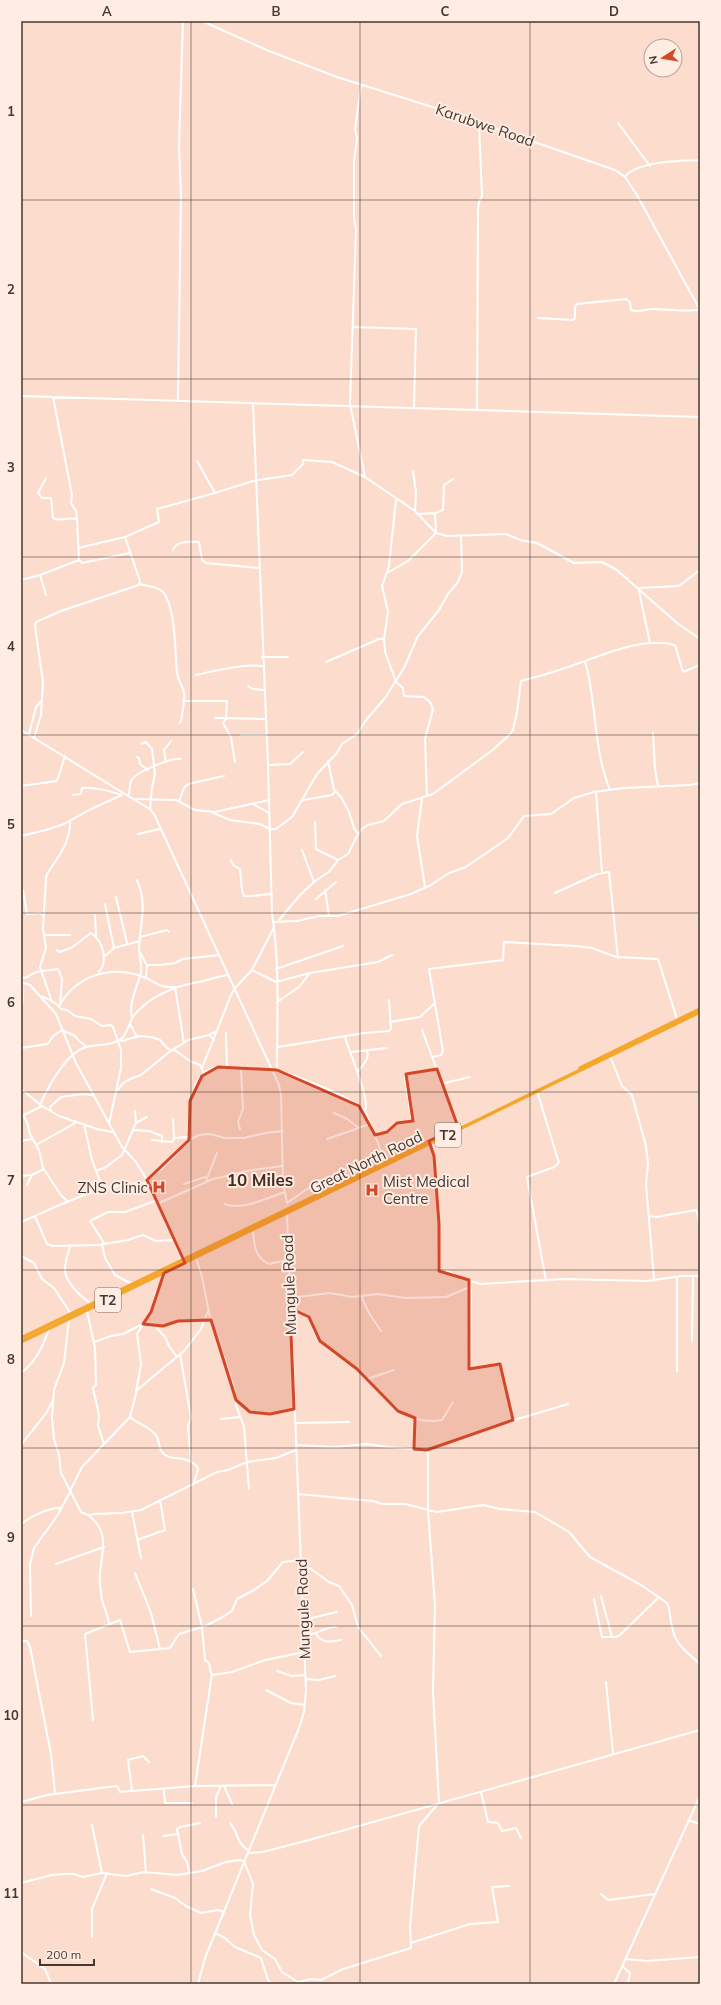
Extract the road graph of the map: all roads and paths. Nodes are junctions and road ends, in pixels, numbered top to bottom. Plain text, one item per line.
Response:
1 (183, 21) edge
2 (202, 21) edge
3 (362, 85) junction
4 (479, 123) junction
5 (618, 123) dead end
6 (700, 160) edge
7 (650, 166) junction
8 (624, 178) junction
9 (700, 309) edge
10 (538, 318) dead end
11 (353, 327) junction
12 (21, 396) edge
13 (53, 397) junction
14 (178, 400) junction
15 (253, 403) junction
16 (351, 406) junction
17 (414, 407) junction
18 (477, 409) junction
19 (700, 417) edge
20 (198, 461) dead end
21 (413, 471) dead end
22 (365, 477) junction
23 (46, 478) dead end
24 (453, 478) dead end
25 (256, 482) junction
26 (216, 493) junction
27 (396, 500) junction
28 (415, 511) junction
29 (435, 513) junction
30 (419, 514) junction
31 (77, 519) junction
32 (436, 533) junction
33 (460, 536) junction
34 (125, 537) junction
35 (78, 548) junction
36 (173, 550) dead end
37 (130, 553) junction
38 (79, 560) junction
39 (258, 568) junction
40 (700, 570) edge
41 (387, 573) junction
42 (40, 575) junction
43 (21, 580) edge
44 (140, 584) junction
45 (638, 589) junction
46 (46, 595) dead end
47 (384, 639) junction
48 (700, 639) edge
49 (650, 643) junction
50 (262, 657) junction
51 (288, 657) dead end
52 (585, 661) junction
53 (326, 662) dead end
54 (700, 665) edge
55 (263, 666) junction
56 (196, 675) dead end
57 (395, 680) junction
58 (248, 686) dead end
59 (264, 690) junction
60 (41, 701) junction
61 (183, 701) junction
62 (215, 718) dead end
63 (226, 719) junction
64 (265, 719) junction
65 (180, 723) dead end
66 (21, 730) edge
67 (653, 733) dead end
68 (29, 734) junction
69 (241, 735) dead end
70 (266, 735) junction
71 (34, 738) junction
72 (171, 741) dead end
73 (141, 744) dead end
74 (304, 752) dead end
75 (66, 756) junction
76 (137, 757) dead end
77 (181, 759) dead end
78 (328, 760) junction
79 (166, 762) junction
80 (235, 762) dead end
81 (155, 766) junction
82 (268, 766) junction
83 (148, 770) junction
84 (224, 776) dead end
85 (700, 783) edge
86 (21, 786) edge
87 (658, 786) junction
88 (610, 790) junction
89 (335, 792) junction
90 (596, 792) junction
91 (72, 794) dead end
92 (122, 795) junction
93 (127, 795) junction
94 (428, 796) junction
95 (422, 798) junction
96 (133, 799) junction
97 (152, 799) junction
98 (156, 800) junction
99 (269, 800) junction
100 (179, 801) junction
101 (302, 801) junction
102 (152, 803) junction
103 (253, 804) junction
104 (150, 809) junction
105 (209, 810) junction
106 (269, 813) junction
107 (70, 820) junction
108 (315, 822) dead end
109 (160, 829) junction
110 (270, 829) junction
111 (138, 834) dead end
112 (358, 834) junction
113 (21, 836) edge
114 (302, 850) dead end
115 (231, 860) dead end
116 (338, 860) junction
117 (602, 873) junction
118 (137, 880) dead end
119 (314, 882) junction
120 (336, 882) dead end
121 (425, 887) junction
122 (23, 890) dead end
123 (325, 890) junction
124 (555, 893) dead end
125 (272, 894) junction
126 (116, 897) dead end
127 (316, 899) dead end
128 (105, 904) dead end
129 (95, 914) dead end
130 (44, 916) junction
131 (329, 916) junction
132 (279, 920) junction
133 (273, 922) junction
134 (274, 928) junction
135 (169, 932) dead end
136 (43, 935) junction
137 (70, 935) dead end
138 (96, 937) junction
139 (140, 937) junction
140 (140, 941) junction
141 (127, 943) junction
142 (343, 946) dead end
143 (114, 948) junction
144 (57, 950) dead end
145 (139, 951) junction
146 (219, 955) junction
147 (105, 956) junction
148 (392, 956) dead end
149 (618, 958) junction
150 (147, 966) junction
151 (276, 968) junction
152 (252, 970) junction
153 (41, 971) junction
154 (98, 973) junction
155 (310, 973) junction
156 (140, 975) junction
157 (229, 975) junction
158 (21, 977) edge
159 (146, 977) junction
160 (22, 982) edge
161 (276, 982) junction
162 (175, 987) junction
163 (235, 988) junction
164 (38, 996) junction
165 (388, 1000) dead end
166 (277, 1002) junction
167 (435, 1002) junction
168 (54, 1003) junction
169 (60, 1006) junction
170 (52, 1007) junction
171 (21, 1010) edge
172 (700, 1011) edge
173 (132, 1018) junction
174 (678, 1020) junction
175 (390, 1022) junction
176 (130, 1024) junction
177 (62, 1030) junction
178 (422, 1030) dead end
179 (217, 1031) junction
180 (226, 1033) dead end
181 (209, 1036) junction
182 (345, 1036) junction
183 (137, 1037) junction
184 (119, 1040) junction
185 (214, 1040) junction
186 (184, 1043) junction
187 (87, 1046) junction
188 (278, 1047) junction
189 (21, 1048) edge
190 (387, 1048) dead end
191 (173, 1050) junction
192 (367, 1050) junction
193 (351, 1052) junction
194 (72, 1054) junction
195 (610, 1056) junction
196 (433, 1057) junction
197 (202, 1068) junction
198 (227, 1068) junction
199 (241, 1069) junction
200 (437, 1069) junction
201 (273, 1070) junction
202 (277, 1070) junction
203 (358, 1073) junction
204 (202, 1076) junction
205 (470, 1077) dead end
206 (441, 1084) junction
207 (21, 1089) edge
208 (118, 1090) junction
209 (537, 1091) junction
210 (92, 1095) junction
211 (41, 1105) junction
212 (51, 1111) junction
213 (135, 1111) dead end
214 (365, 1111) junction
215 (21, 1112) edge
216 (334, 1113) dead end
217 (24, 1115) junction
218 (147, 1116) dead end
219 (173, 1119) dead end
220 (76, 1122) junction
221 (136, 1122) junction
222 (84, 1124) junction
223 (370, 1124) junction
224 (109, 1125) junction
225 (359, 1128) junction
226 (459, 1128) junction
227 (240, 1129) dead end
228 (133, 1131) junction
229 (283, 1131) junction
230 (112, 1132) junction
231 (375, 1135) junction
232 (174, 1138) junction
233 (189, 1138) junction
234 (32, 1139) junction
235 (327, 1139) dead end
236 (152, 1140) dead end
237 (21, 1141) edge
238 (162, 1142) junction
239 (430, 1143) junction
240 (36, 1145) junction
241 (125, 1150) junction
242 (217, 1153) dead end
243 (386, 1164) junction
244 (283, 1166) junction
245 (44, 1169) junction
246 (96, 1171) junction
247 (32, 1175) junction
248 (21, 1176) edge
249 (207, 1178) junction
250 (147, 1181) junction
251 (206, 1181) junction
252 (184, 1184) dead end
253 (27, 1185) dead end
254 (335, 1186) junction
255 (103, 1189) junction
256 (285, 1192) junction
257 (68, 1202) junction
258 (156, 1203) junction
259 (225, 1204) dead end
260 (287, 1214) junction
261 (35, 1216) junction
262 (649, 1216) junction
263 (21, 1222) edge
264 (700, 1228) edge
265 (253, 1230) junction
266 (173, 1240) junction
267 (103, 1244) junction
268 (70, 1245) junction
269 (21, 1256) edge
270 (196, 1258) junction
271 (288, 1260) junction
272 (184, 1262) junction
273 (164, 1273) junction
274 (693, 1276) junction
275 (700, 1276) edge
276 (677, 1277) junction
277 (654, 1279) junction
278 (469, 1280) junction
279 (546, 1280) junction
280 (132, 1284) junction
281 (470, 1288) junction
282 (361, 1296) junction
283 (290, 1298) junction
284 (91, 1304) junction
285 (208, 1310) junction
286 (290, 1310) junction
287 (86, 1311) junction
288 (71, 1317) junction
289 (204, 1320) junction
290 (144, 1324) junction
291 (154, 1326) junction
292 (50, 1329) junction
293 (381, 1331) dead end
294 (21, 1338) edge
295 (692, 1341) dead end
296 (21, 1342) edge
297 (94, 1342) junction
298 (180, 1354) junction
299 (177, 1357) junction
300 (394, 1370) dead end
301 (677, 1371) dead end
302 (21, 1373) edge
303 (367, 1379) junction
304 (136, 1393) junction
305 (236, 1400) junction
306 (53, 1401) junction
307 (453, 1402) dead end
308 (568, 1404) dead end
309 (294, 1409) junction
310 (130, 1417) junction
311 (240, 1417) junction
312 (415, 1418) junction
313 (221, 1419) dead end
314 (513, 1420) junction
315 (349, 1422) dead end
316 (295, 1423) junction
317 (104, 1444) junction
318 (21, 1445) edge
319 (296, 1445) junction
320 (414, 1449) junction
321 (296, 1450) junction
322 (427, 1450) junction
323 (191, 1461) junction
324 (247, 1462) junction
325 (194, 1483) junction
326 (249, 1489) dead end
327 (70, 1491) junction
328 (298, 1494) junction
329 (160, 1500) junction
330 (60, 1508) junction
331 (428, 1510) junction
332 (132, 1512) junction
333 (126, 1513) junction
334 (88, 1515) junction
335 (132, 1516) junction
336 (21, 1524) edge
337 (137, 1540) junction
338 (104, 1547) junction
339 (141, 1558) dead end
340 (301, 1561) junction
341 (56, 1564) dead end
342 (135, 1573) dead end
343 (193, 1589) dead end
344 (602, 1596) dead end
345 (659, 1597) junction
346 (594, 1599) dead end
347 (337, 1612) dead end
348 (31, 1616) dead end
349 (303, 1620) junction
350 (109, 1624) junction
351 (202, 1627) junction
352 (336, 1627) dead end
353 (304, 1634) junction
354 (316, 1634) junction
355 (612, 1637) junction
356 (341, 1640) dead end
357 (21, 1641) edge
358 (160, 1649) junction
359 (304, 1652) junction
360 (381, 1656) dead end
361 (700, 1664) edge
362 (277, 1671) dead end
363 (212, 1674) junction
364 (305, 1675) junction
365 (334, 1676) dead end
366 (306, 1679) junction
367 (606, 1682) dead end
368 (266, 1690) dead end
369 (305, 1705) junction
370 (93, 1720) dead end
371 (700, 1730) edge
372 (613, 1753) junction
373 (149, 1762) dead end
374 (276, 1785) junction
375 (195, 1786) junction
376 (223, 1786) junction
377 (164, 1790) junction
378 (132, 1791) junction
379 (481, 1792) junction
380 (55, 1793) junction
381 (700, 1796) edge
382 (21, 1802) edge
383 (192, 1803) dead end
384 (439, 1803) junction
385 (232, 1804) dead end
386 (216, 1817) dead end
387 (688, 1820) junction
388 (230, 1823) dead end
389 (200, 1824) dead end
390 (700, 1824) edge
391 (92, 1825) dead end
392 (178, 1834) junction
393 (143, 1835) dead end
394 (164, 1836) dead end
395 (521, 1838) dead end
396 (248, 1852) junction
397 (244, 1861) junction
398 (189, 1872) junction
399 (102, 1873) junction
400 (107, 1873) junction
401 (146, 1873) junction
402 (21, 1883) edge
403 (509, 1886) dead end
404 (151, 1889) dead end
405 (601, 1894) dead end
406 (655, 1894) junction
407 (224, 1912) junction
408 (215, 1933) junction
409 (92, 1938) dead end
410 (410, 1943) junction
411 (21, 1952) edge
412 (266, 1954) junction
413 (700, 1957) edge
414 (261, 1958) junction
415 (625, 1959) junction
416 (622, 1966) junction
417 (300, 1983) edge
418 (51, 1984) edge
419 (198, 1984) edge
420 (272, 1984) edge
421 (614, 1984) edge
422 (628, 1984) edge

1 - 14 street
2 - 3 street, Karubwe Road
3 - 4 street, Karubwe Road
3 - 11 street
4 - 8 street, Karubwe Road
4 - 18 street
5 - 7 street
6 - 7 street
7 - 8 street
8 - 9 street, Karubwe Road
9 - 10 street
11 - 16 street
11 - 17 street
12 - 13 street
13 - 14 street
13 - 31 street
14 - 15 street
15 - 16 street
15 - 25 street
16 - 17 street
16 - 22 street
17 - 18 street
18 - 19 street
20 - 26 street
21 - 28 street
22 - 25 street
22 - 27 street
23 - 31 street
24 - 29 street
25 - 26 street
25 - 39 street
26 - 34 street
27 - 28 street
27 - 41 street
28 - 30 street
29 - 30 street
29 - 32 street
30 - 32 street
31 - 35 street
32 - 33 street
32 - 41 street
33 - 45 street
33 - 57 street
34 - 35 street
34 - 37 street
35 - 38 street
36 - 39 street
37 - 38 street
37 - 44 street
38 - 42 street
39 - 50 street
40 - 45 street
41 - 47 street
42 - 43 street
42 - 46 street
44 - 60 street
44 - 61 street
45 - 48 street
45 - 49 street
47 - 53 street
47 - 57 street
49 - 52 street
49 - 54 street
50 - 51 street
50 - 55 street
52 - 88 street
52 - 94 street
55 - 56 street
55 - 59 street
57 - 78 street
57 - 94 street
58 - 59 street
59 - 64 street
60 - 68 street
60 - 71 street
61 - 63 street
61 - 65 street
62 - 63 street
63 - 64 street
63 - 80 street
64 - 70 street
66 - 68 street
67 - 87 street
68 - 71 street
69 - 70 street
70 - 82 street
71 - 75 street
72 - 79 street
73 - 81 street
74 - 82 street
75 - 86 street
75 - 93 street
76 - 83 street
77 - 79 street
78 - 89 street
78 - 101 street
79 - 81 street
81 - 83 street
81 - 97 street
82 - 99 street
83 - 93 street
84 - 100 street
85 - 87 street
87 - 88 street
88 - 90 street
89 - 101 street
89 - 112 street
90 - 117 street
90 - 121 street
91 - 92 street
92 - 93 street
92 - 107 street
93 - 96 street
94 - 95 street
95 - 112 street
95 - 121 street
96 - 97 street
96 - 104 street
97 - 98 street
97 - 102 street
98 - 100 street
98 - 102 street
99 - 103 street
99 - 106 street
100 - 105 street
101 - 110 street
102 - 104 street
103 - 105 street
103 - 106 street
104 - 109 street
105 - 110 street
106 - 110 street
107 - 113 street
107 - 130 street
108 - 116 street
109 - 111 street
109 - 146 street
110 - 125 street
112 - 116 street
114 - 119 street
115 - 125 street
116 - 119 street
117 - 124 street
117 - 149 street
118 - 139 street
119 - 132 street
120 - 123 street
121 - 131 street
122 - 130 street
123 - 127 street
123 - 131 street
125 - 133 street
126 - 141 street
128 - 143 street
129 - 138 street
130 - 136 street
131 - 132 street
132 - 133 street
133 - 134 street
134 - 151 street
134 - 152 street
135 - 139 street
136 - 137 street
136 - 153 street
138 - 144 street
138 - 147 street
139 - 140 street
140 - 141 street
140 - 145 street
141 - 143 street
142 - 151 street
143 - 147 street
145 - 150 street
145 - 156 street
146 - 150 street
146 - 157 street
147 - 154 street
148 - 155 street
149 - 167 street
149 - 174 street
150 - 159 street
151 - 161 street
152 - 161 street
152 - 163 street
153 - 158 street
153 - 168 street
153 - 169 street
154 - 156 street
154 - 169 street
155 - 161 street
155 - 166 street
156 - 159 street
156 - 173 street
157 - 162 street
157 - 163 street
158 - 160 street
159 - 162 street
160 - 164 street
160 - 171 street
161 - 166 street
162 - 173 street
162 - 186 street
163 - 179 street
163 - 201 street
164 - 168 street
164 - 170 street
165 - 175 street
166 - 188 street
167 - 175 street
167 - 196 street
168 - 169 street
168 - 170 street
169 - 184 street
170 - 177 street
172 - 174 highway, Great North Road / T2
172 - 195 highway, Great North Road / T2
173 - 176 street
174 - 226 highway, Great North Road / T2
175 - 182 street
176 - 183 street
176 - 184 street
177 - 187 street
177 - 189 street
177 - 194 street
178 - 196 street
179 - 181 street
179 - 185 street
180 - 198 street
181 - 185 street
181 - 186 street
182 - 188 street
182 - 193 street
183 - 184 street
183 - 191 street
184 - 187 street
184 - 208 street
185 - 197 street
186 - 191 street
187 - 194 street
188 - 202 street
190 - 192 street
191 - 197 street
191 - 208 street
192 - 193 street
192 - 203 street
193 - 203 street
194 - 210 street
194 - 211 street
195 - 209 highway, Great North Road / T2
195 - 262 street
196 - 200 street
197 - 204 street
198 - 199 street
198 - 204 street
199 - 201 street
199 - 227 street
200 - 206 street
200 - 231 street
201 - 202 street
201 - 229 street
202 - 214 street
203 - 214 street
204 - 233 street
205 - 206 street
206 - 226 street
207 - 211 street
208 - 224 street
209 - 226 highway, Great North Road / T2
209 - 279 street
210 - 212 street
210 - 224 street
211 - 212 street
211 - 217 street
212 - 220 street
213 - 221 street
214 - 223 street
215 - 217 street
216 - 225 street
217 - 234 street
218 - 221 street
219 - 232 street
220 - 222 street
220 - 240 street
221 - 228 street
222 - 230 street
222 - 246 street
223 - 225 street
223 - 231 street
224 - 230 street
225 - 235 street
226 - 239 highway, Great North Road / T2
226 - 243 highway, Great North Road / T2
228 - 238 street
228 - 241 street
229 - 233 street
229 - 244 street
230 - 241 street
231 - 243 street
232 - 233 street
232 - 238 street
233 - 250 street
234 - 237 street
234 - 240 street
236 - 238 street
239 - 243 highway, Great North Road / T2
239 - 278 street
240 - 245 street
241 - 246 street
241 - 250 street
242 - 249 street
243 - 254 highway, Great North Road / T2
243 - 260 highway, Great North Road / T2
244 - 251 street
244 - 256 street
245 - 247 street
245 - 257 street
246 - 255 street
247 - 248 street
247 - 253 street
249 - 251 street
249 - 252 street
250 - 255 street
250 - 258 street
251 - 258 street
254 - 256 street
254 - 272 highway, Great North Road / T2
255 - 257 street
256 - 259 street
257 - 261 street
258 - 266 street
258 - 267 street
260 - 265 highway, Great North Road / T2
260 - 271 street, Mungule Road
261 - 263 street
261 - 268 street
262 - 264 street
262 - 277 street
265 - 270 highway, Great North Road / T2
265 - 271 street
266 - 267 street
266 - 272 street
267 - 268 street
267 - 280 street
268 - 284 street
269 - 288 street
270 - 272 highway, Great North Road / T2
270 - 285 street
271 - 283 street, Mungule Road
272 - 273 highway, Great North Road / T2
272 - 280 highway, Great North Road / T2
273 - 287 highway, Great North Road / T2
273 - 290 street
274 - 275 street
274 - 276 street
274 - 295 street
276 - 277 street
276 - 301 street
277 - 279 street
278 - 279 street
278 - 281 street
280 - 284 highway, Great North Road / T2
281 - 282 street
281 - 314 street
282 - 283 street
282 - 293 street
283 - 286 street, Mungule Road
284 - 288 highway, Great North Road / T2
285 - 289 street
285 - 305 street
286 - 303 street
286 - 309 street, Mungule Road
287 - 288 highway, Great North Road / T2
287 - 297 street
288 - 292 highway, Great North Road / T2
288 - 294 highway, Great North Road / T2
288 - 306 street
289 - 291 street
289 - 298 street
290 - 291 street
290 - 297 street
290 - 304 street
291 - 299 street
292 - 296 highway, Great North Road / T2
292 - 302 street
297 - 317 street
298 - 299 street
298 - 323 street
299 - 304 street
300 - 303 street
303 - 312 street
304 - 310 street
305 - 309 street
305 - 311 street
306 - 318 street
306 - 327 street
307 - 312 street
308 - 314 street
309 - 316 street, Mungule Road
310 - 317 street
310 - 323 street
311 - 313 street
311 - 324 street
312 - 320 street
314 - 322 street
315 - 316 street
316 - 319 street, Mungule Road
317 - 327 street
319 - 320 street
319 - 321 street, Mungule Road
320 - 322 street
321 - 324 street
321 - 328 street, Mungule Road
322 - 331 street
323 - 325 street
324 - 325 street
324 - 326 street
325 - 329 street
327 - 330 street
327 - 334 street
328 - 331 street
328 - 340 street, Mungule Road
329 - 332 street
329 - 337 street
330 - 336 street
330 - 348 street
331 - 345 street
331 - 384 street
332 - 333 street
332 - 335 street
333 - 334 street
333 - 335 street
334 - 338 street
335 - 337 street
337 - 339 street
338 - 341 street
338 - 350 street
340 - 349 street, Mungule Road
340 - 351 street
340 - 360 street
342 - 358 street
343 - 351 street
344 - 355 street
345 - 355 street
345 - 361 street
346 - 355 street
347 - 349 street
349 - 353 street, Mungule Road
350 - 358 street
350 - 370 street
351 - 358 street
351 - 363 street
352 - 354 street
353 - 354 street
353 - 359 street, Mungule Road
354 - 356 street
357 - 380 street
359 - 363 street
359 - 364 street, Mungule Road
362 - 364 street
363 - 375 street
364 - 366 street, Mungule Road
365 - 366 street
366 - 369 street, Mungule Road
367 - 372 street
368 - 369 street
369 - 374 street, Mungule Road
371 - 372 street
372 - 379 street
373 - 378 street
374 - 376 street
374 - 396 street, Mungule Road
375 - 376 street
375 - 377 street
376 - 385 street
376 - 386 street
377 - 378 street
377 - 383 street
378 - 380 street
379 - 384 street
379 - 395 street
380 - 382 street
381 - 387 street
384 - 396 street
384 - 410 street
387 - 390 street
387 - 406 street
388 - 396 street
389 - 392 street
391 - 399 street
392 - 394 street
392 - 398 street
393 - 401 street
396 - 397 street, Mungule Road
397 - 398 street
397 - 407 street, Mungule Road
397 - 412 street
398 - 401 street
399 - 400 street
399 - 402 street
400 - 401 street
400 - 409 street
403 - 410 street
404 - 407 street
405 - 406 street
406 - 415 street
407 - 408 street, Mungule Road
408 - 414 street
408 - 419 street, Mungule Road
410 - 417 street
411 - 418 street
412 - 414 street
412 - 417 street
413 - 415 street
414 - 420 street
415 - 416 street
416 - 421 street
416 - 422 street

